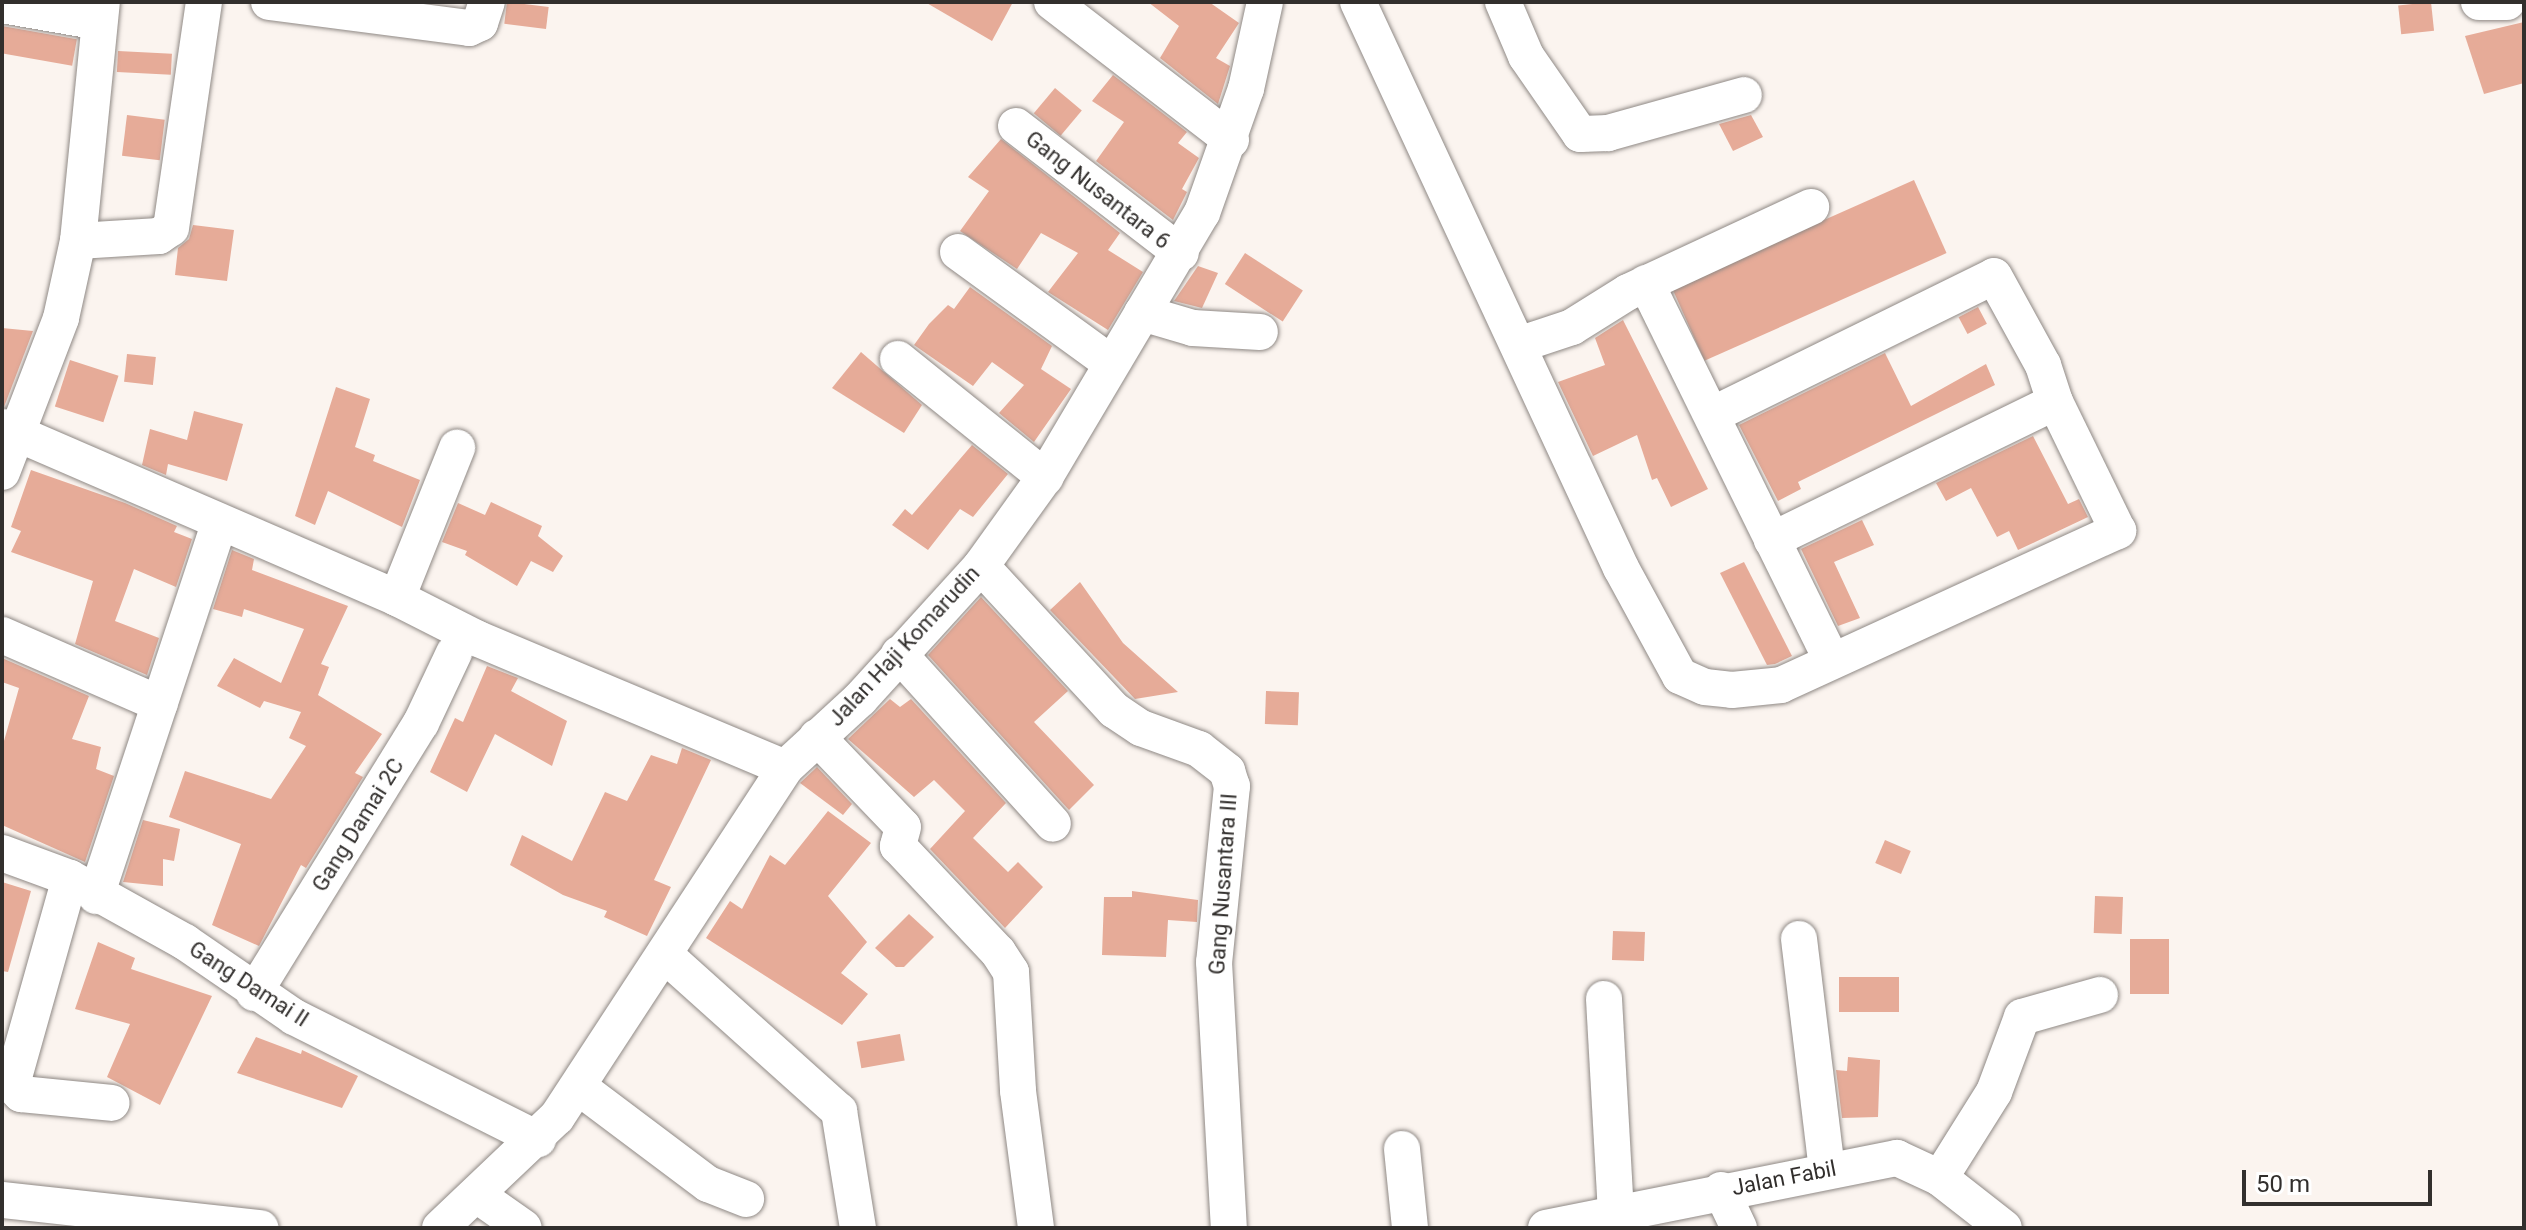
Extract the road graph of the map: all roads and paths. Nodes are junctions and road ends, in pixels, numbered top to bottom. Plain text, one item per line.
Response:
1 (204, 2) edge
2 (269, 2) edge
3 (487, 2) edge
4 (1052, 2) edge
5 (1358, 2) edge
6 (1503, 2) edge
7 (2479, 2) edge
8 (2507, 2) edge
9 (2, 5) edge
10 (1259, 5) edge
11 (344, 8) edge
12 (100, 12) edge
13 (1744, 95) dead end
14 (1016, 126) dead end
15 (1231, 140) junction
16 (1811, 207) dead end
17 (78, 241) junction
18 (958, 252) dead end
19 (1181, 253) junction
20 (1646, 283) junction
21 (1142, 313) junction
22 (1260, 332) dead end
23 (1521, 344) junction
24 (898, 359) dead end
25 (1111, 363) junction
26 (2055, 402) junction
27 (1712, 415) junction
28 (8, 430) edge
29 (457, 448) dead end
30 (2, 472) edge
31 (1045, 477) junction
32 (219, 523) junction
33 (1772, 540) junction
34 (981, 566) junction
35 (397, 598) junction
36 (2, 635) edge
37 (454, 653) dead end
38 (899, 654) junction
39 (1832, 661) junction
40 (160, 704) junction
41 (817, 737) junction
42 (785, 768) junction
43 (1053, 824) dead end
44 (2, 853) edge
45 (83, 887) junction
46 (1799, 939) dead end
47 (665, 955) junction
48 (254, 993) junction
49 (2100, 995) dead end
50 (1604, 999) dead end
51 (580, 1088) junction
52 (112, 1103) dead end
53 (538, 1139) junction
54 (1402, 1149) dead end
55 (1827, 1169) junction
56 (1940, 1178) junction
57 (1721, 1190) junction
58 (477, 1195) junction
59 (746, 1199) dead end
60 (2, 1200) edge
61 (1616, 1211) junction
62 (260, 1228) edge
63 (440, 1228) edge
64 (524, 1228) edge
65 (858, 1228) edge
66 (1036, 1228) edge
67 (1229, 1228) edge
68 (1410, 1228) edge
69 (1546, 1228) edge
70 (1739, 1228) edge
71 (2004, 1228) edge

1 - 17 street
2 - 11 street
3 - 11 street
4 - 15 street
5 - 23 street
6 - 13 street
7 - 8 street
9 - 12 street
10 - 15 street, Jalan Haji Komarudin
12 - 17 street
14 - 19 street, Gang Nusantara 6
15 - 19 street, Jalan Haji Komarudin
16 - 20 street
17 - 28 street
18 - 25 street
19 - 21 street, Jalan Haji Komarudin
20 - 23 street
20 - 27 street
21 - 22 street
21 - 25 street, Jalan Haji Komarudin
23 - 39 street
24 - 31 street
25 - 31 street, Jalan Haji Komarudin
26 - 27 street
26 - 33 street
26 - 39 street
27 - 33 street
28 - 30 street
28 - 32 street
29 - 35 street
31 - 34 street, Jalan Haji Komarudin
32 - 35 street
32 - 40 street
33 - 39 street
34 - 38 street, Jalan Haji Komarudin
34 - 67 street, Gang Nusantara III
35 - 42 street
36 - 40 street
37 - 48 street, Gang Damai 2C
38 - 41 street, Jalan Haji Komarudin
38 - 43 street
40 - 45 street
41 - 42 street, Jalan Haji Komarudin
41 - 66 street
42 - 47 street, Jalan Haji Komarudin
44 - 45 street, Gang Damai II
45 - 48 street, Gang Damai II
45 - 52 street
46 - 55 street
47 - 51 street, Jalan Haji Komarudin
47 - 65 street
48 - 53 street, Gang Damai II
49 - 56 street
50 - 61 street
51 - 53 street, Jalan Haji Komarudin
51 - 59 street
53 - 58 street, Jalan Haji Komarudin
54 - 68 street
55 - 56 street, Jalan Fabil
55 - 57 street, Jalan Fabil
56 - 71 street, Jalan Fabil
57 - 61 street, Jalan Fabil
57 - 70 street
58 - 63 street, Jalan Haji Komarudin
58 - 64 street
60 - 62 street
61 - 69 street, Jalan Fabil

